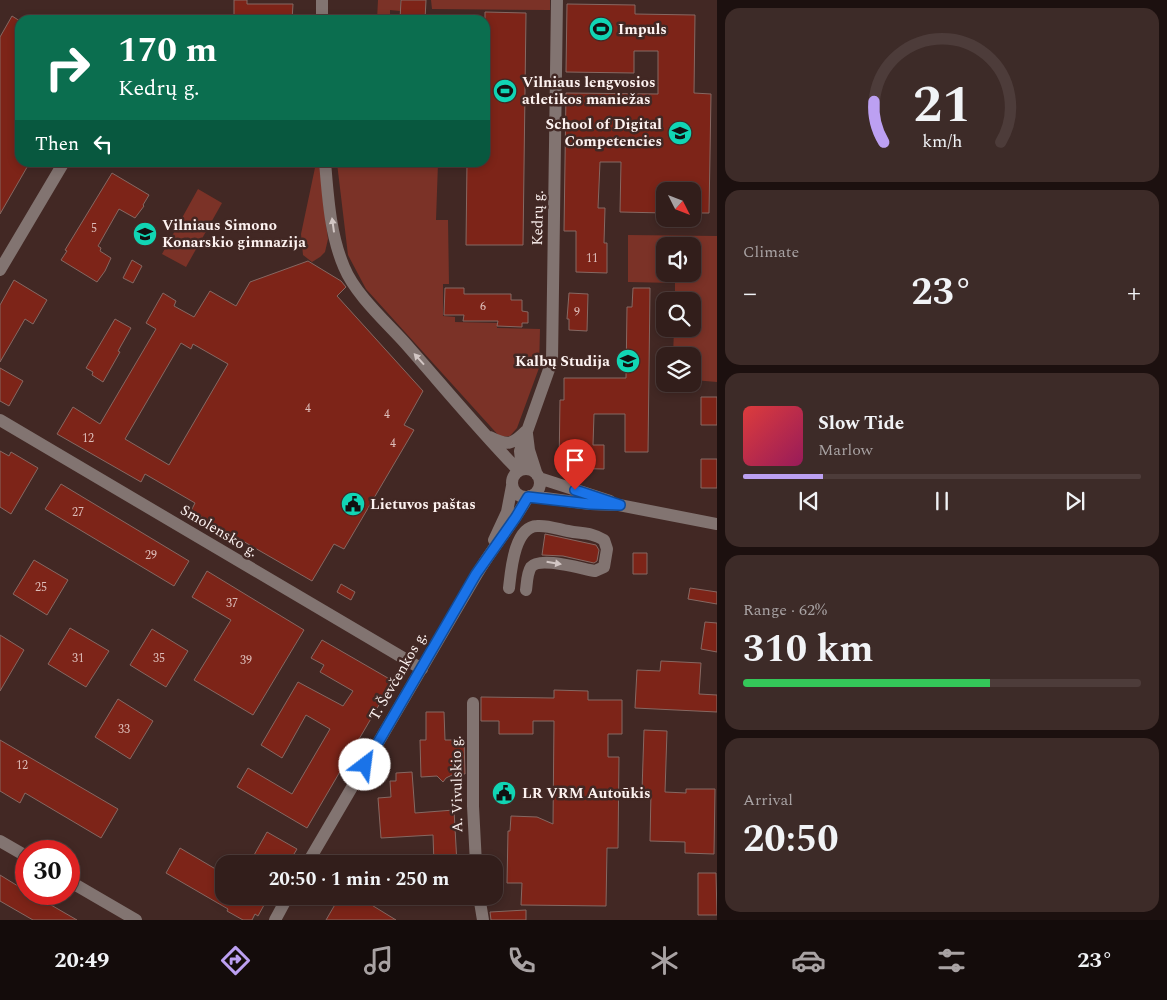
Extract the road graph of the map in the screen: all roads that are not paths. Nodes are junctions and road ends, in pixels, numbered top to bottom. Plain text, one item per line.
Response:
1 (322, 0) edge
2 (557, 0) edge
3 (322, 15) edge
4 (61, 167) edge
5 (326, 167) edge
6 (0, 270) edge
7 (0, 420) edge
8 (526, 431) junction
9 (483, 434) junction
10 (521, 470) junction
11 (538, 476) junction
12 (512, 484) junction
13 (529, 496) junction
14 (620, 505) junction
15 (717, 524) edge
16 (487, 557) junction
17 (509, 588) dead end
18 (526, 590) dead end
19 (422, 669) junction
20 (473, 704) dead end
21 (0, 841) edge
22 (15, 850) edge
23 (312, 855) edge
24 (476, 855) edge
25 (80, 887) edge
26 (283, 905) edge
27 (480, 905) edge
28 (136, 920) edge
29 (275, 920) edge
30 (483, 920) edge

1 - 3 street
2 - 8 street, Kedrų g.
4 - 6 street
9 -> 5 street
7 - 19 street, Smolensko g.
8 - 9 street
8 - 10 street, Kedrų g.
8 - 11 street
9 - 10 street
9 - 12 street
10 - 11 street
10 - 12 street
11 - 13 street
11 - 14 street
12 - 13 street
12 - 16 street, T. Ševčenkos g.
13 - 14 street
13 - 16 street, T. Ševčenkos g.
14 - 15 street
16 - 19 street, T. Ševčenkos g.
18 -> 17 street
19 - 23 street, T. Ševčenkos g.
20 - 24 street, A. Vivulskio g.
21 - 22 street
25 - 28 street
26 - 29 street
27 - 30 street

